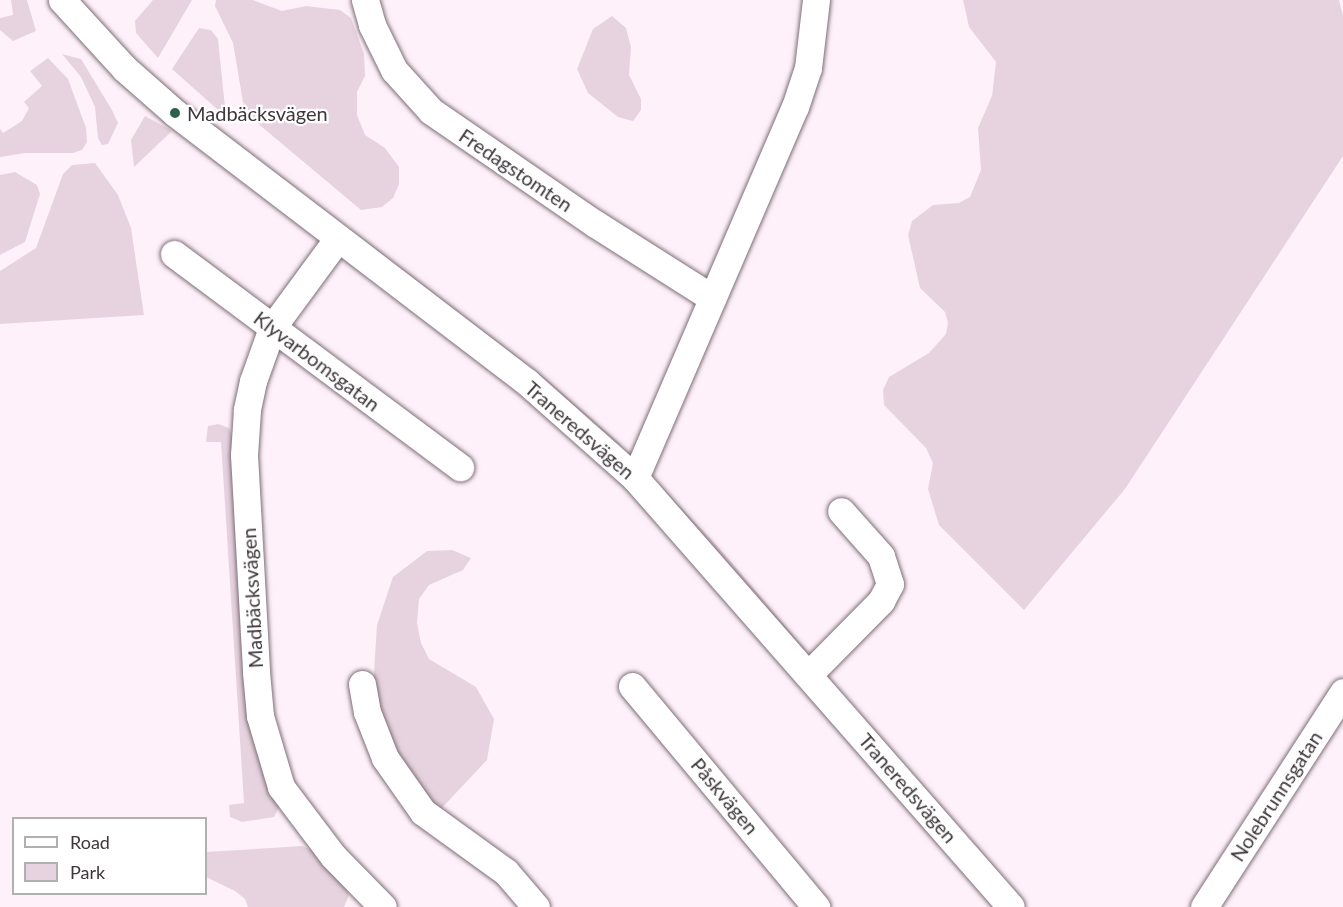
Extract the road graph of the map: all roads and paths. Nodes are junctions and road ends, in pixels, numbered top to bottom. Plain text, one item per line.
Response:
1 (62, 0) edge
2 (365, 0) edge
3 (816, 0) edge
4 (82, 11) edge
5 (338, 238) junction
6 (174, 254) dead end
7 (712, 298) junction
8 (272, 328) junction
9 (460, 467) dead end
10 (635, 478) junction
11 (842, 510) dead end
12 (809, 674) junction
13 (362, 684) dead end
14 (632, 686) dead end
15 (1343, 692) edge
16 (998, 903) edge
17 (373, 904) edge
18 (1208, 905) edge
19 (536, 907) edge
20 (816, 907) edge

1 - 4 street, Traneredsvägen
2 - 7 street, Fredagstomten
3 - 7 street
4 - 5 street, Traneredsvägen
5 - 8 street, Madbäcksvägen
5 - 10 street, Traneredsvägen
6 - 8 street, Klyvarbomsgatan
7 - 10 street
8 - 9 street, Klyvarbomsgatan
8 - 17 street, Madbäcksvägen
10 - 12 street, Traneredsvägen
11 - 12 street
12 - 16 street, Traneredsvägen
13 - 19 street
14 - 20 street, Påskvägen
15 - 18 street, Nolebrunnsgatan

